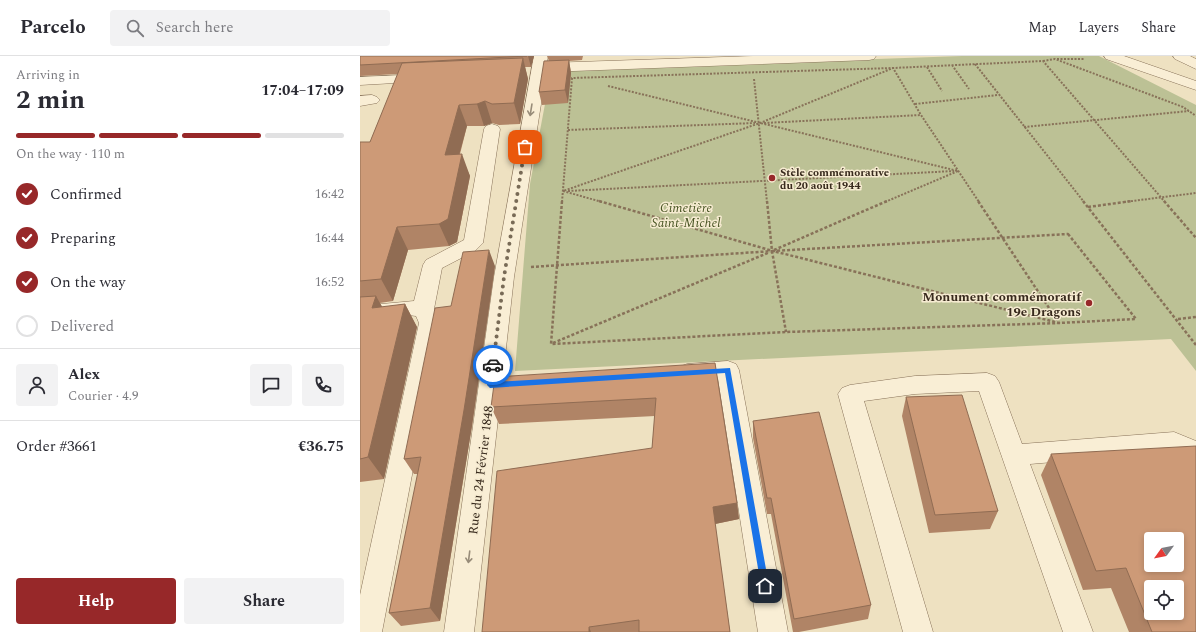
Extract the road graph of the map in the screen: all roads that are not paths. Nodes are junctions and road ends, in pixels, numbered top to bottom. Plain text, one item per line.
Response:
1 (869, 56) edge
2 (1111, 56) edge
3 (1180, 56) edge
4 (1196, 65) edge
5 (535, 67) edge
6 (438, 77) edge
7 (360, 81) edge
8 (1196, 86) edge
9 (492, 130) dead end
10 (423, 310) junction
11 (360, 313) edge
12 (664, 374) edge
13 (1196, 453) edge
14 (1014, 455) junction
15 (367, 632) edge
16 (459, 632) edge
17 (773, 632) edge
18 (918, 632) edge
19 (1078, 632) edge

1 - 5 street
2 - 8 street
3 - 4 street
5 -> 16 street, Rue du 24 Février 1848
6 - 7 street
9 - 10 street
10 - 11 street
10 - 15 street
12 - 17 street
13 - 14 street
14 - 18 street
14 - 19 street

